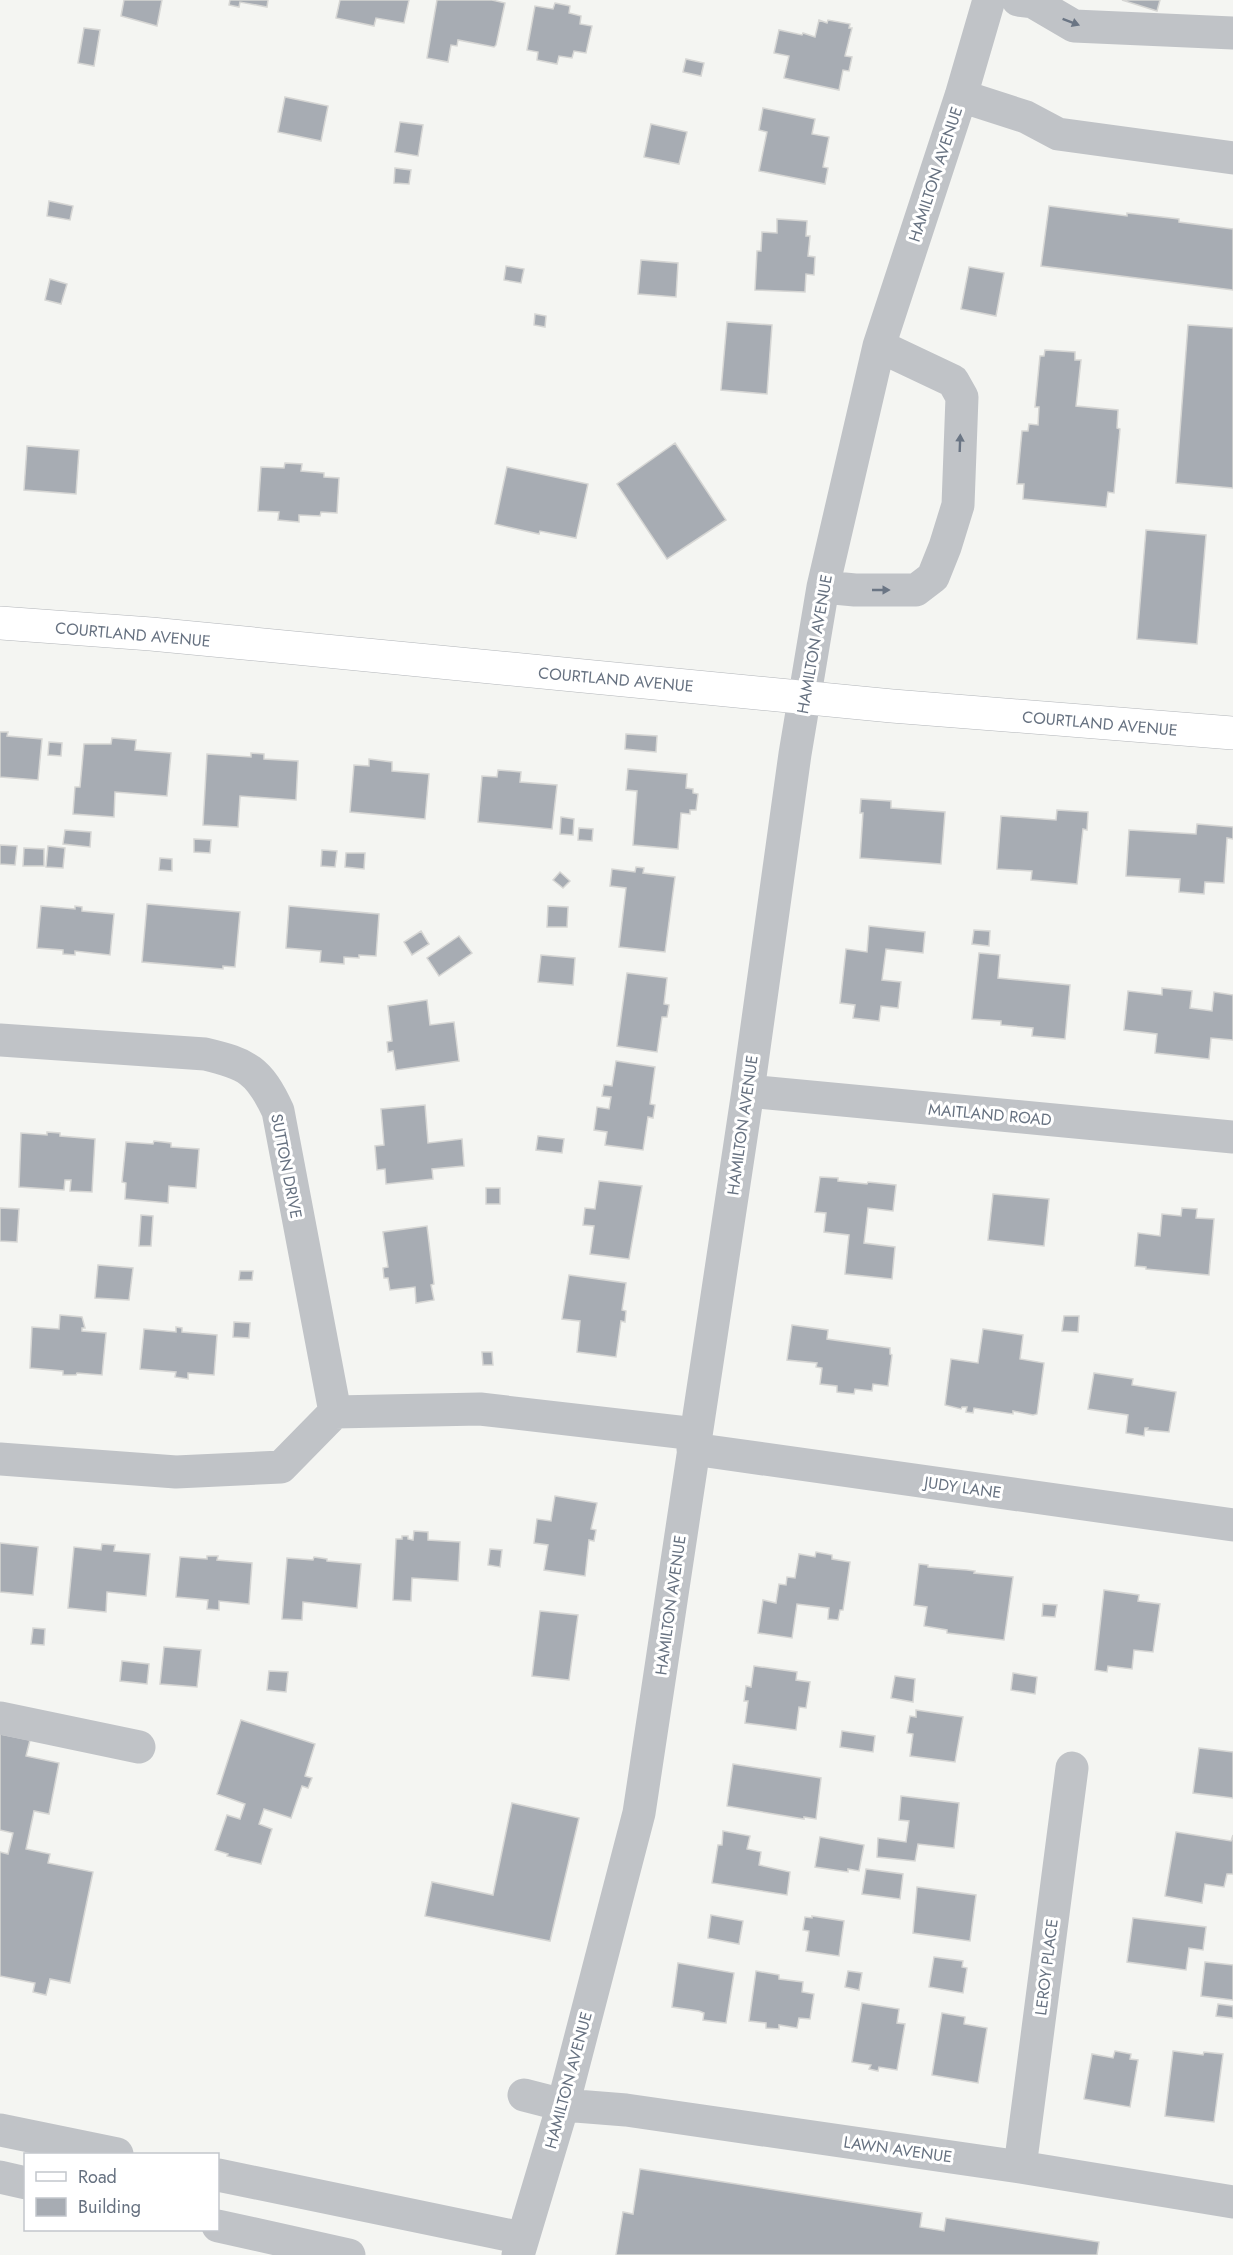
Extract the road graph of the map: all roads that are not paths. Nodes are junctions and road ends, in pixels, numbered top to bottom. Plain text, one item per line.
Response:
1 (989, 0) edge
2 (1018, 0) edge
3 (1233, 33) edge
4 (961, 96) junction
5 (1233, 158) edge
6 (879, 346) junction
7 (823, 587) junction
8 (0, 623) edge
9 (804, 697) junction
10 (1233, 734) edge
11 (0, 1040) edge
12 (748, 1091) junction
13 (1233, 1137) edge
14 (335, 1412) junction
15 (694, 1442) junction
16 (0, 1459) edge
17 (1233, 1525) edge
18 (0, 1718) edge
19 (139, 1747) dead end
20 (1072, 1768) dead end
21 (525, 2095) dead end
22 (562, 2105) junction
23 (0, 2130) edge
24 (112, 2153) edge
25 (1020, 2167) junction
26 (219, 2175) edge
27 (0, 2177) edge
28 (24, 2182) edge
29 (1233, 2202) edge
30 (219, 2226) edge
31 (520, 2246) edge
32 (349, 2255) edge

1 - 4 street, HAMILTON AVENUE
2 -> 3 street
4 - 5 street
4 - 6 street, HAMILTON AVENUE
6 - 7 street, HAMILTON AVENUE
7 -> 6 street
7 - 9 street, HAMILTON AVENUE
8 - 9 main road, COURTLAND AVENUE
9 - 10 main road, COURTLAND AVENUE
9 - 12 street, HAMILTON AVENUE
11 - 14 street, SUTTON DRIVE
12 - 13 street, MAITLAND ROAD
12 - 15 street, HAMILTON AVENUE
14 - 15 street
14 - 16 street
15 - 17 street, JUDY LANE
15 - 22 street, HAMILTON AVENUE
18 - 19 street
20 - 25 street, LEROY PLACE
21 - 22 street, LAWN AVENUE
22 - 25 street, LAWN AVENUE
22 - 31 street, HAMILTON AVENUE
23 - 24 street
25 - 29 street, LAWN AVENUE
26 - 31 street
27 - 28 street
30 - 32 street

